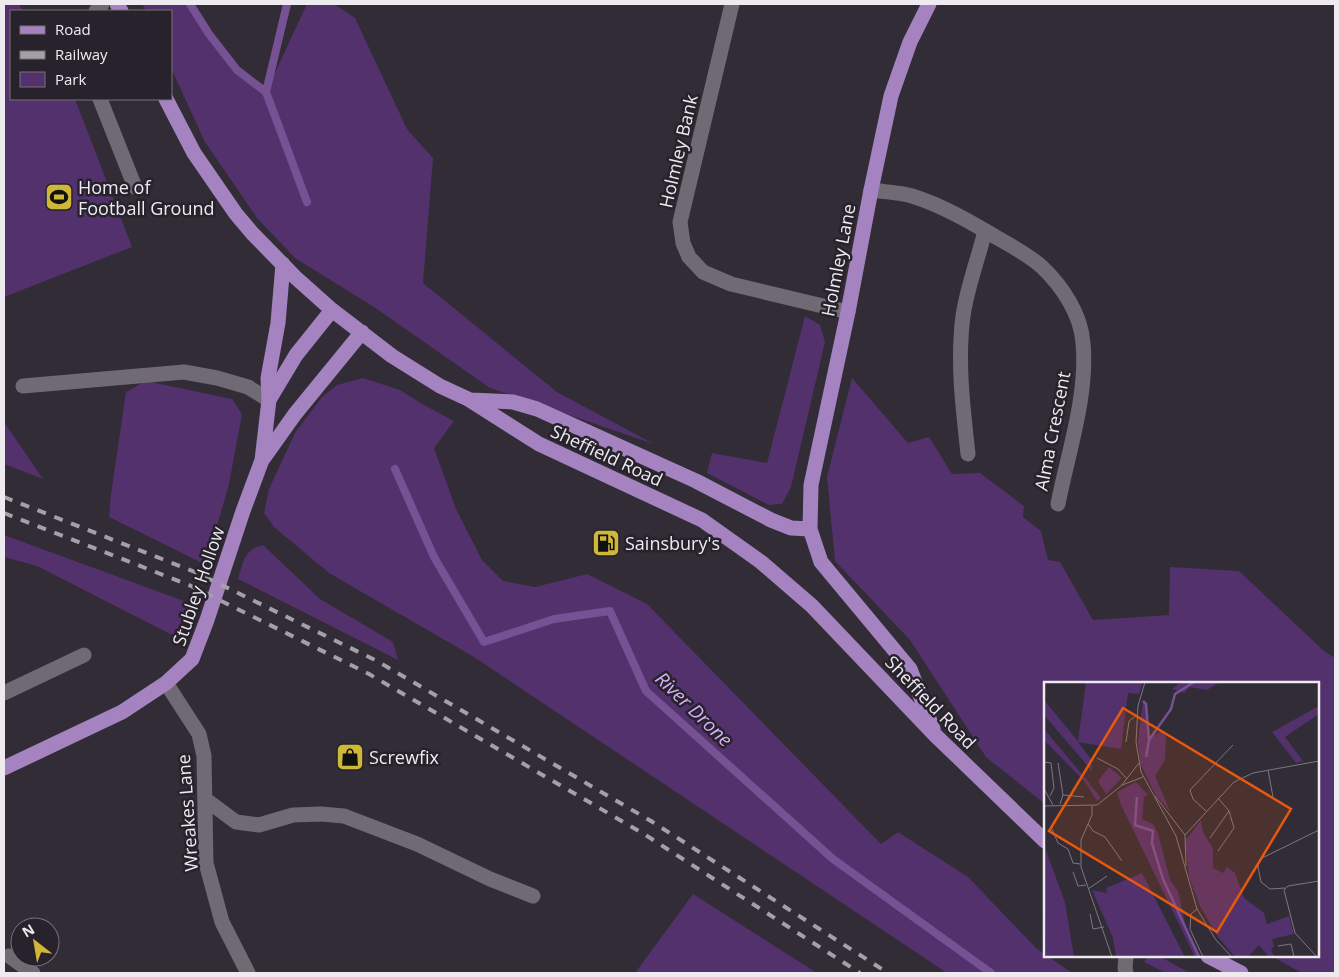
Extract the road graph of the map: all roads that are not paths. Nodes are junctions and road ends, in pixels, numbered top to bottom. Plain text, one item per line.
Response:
1 (732, 4) edge
2 (929, 4) edge
3 (100, 100) edge
4 (167, 100) edge
5 (135, 187) dead end
6 (871, 190) junction
7 (985, 231) junction
8 (284, 264) junction
9 (332, 310) junction
10 (848, 312) junction
11 (362, 332) junction
12 (23, 386) dead end
13 (270, 400) junction
14 (468, 400) junction
15 (968, 454) dead end
16 (262, 460) junction
17 (1058, 504) dead end
18 (810, 529) junction
19 (84, 655) dead end
20 (166, 683) junction
21 (4, 693) edge
22 (935, 735) junction
23 (4, 768) edge
24 (205, 799) junction
25 (1044, 839) edge
26 (533, 896) dead end
27 (9, 956) dead end
28 (1126, 957) edge
29 (1210, 957) edge
30 (33, 973) edge
31 (248, 973) edge
32 (1126, 973) edge
33 (1241, 973) edge

1 - 10 street, Holmley Bank
2 - 6 main road, Holmley Lane
3 - 5 street
4 - 8 main road, Sheffield Road
6 - 7 street, Alma Crescent
6 - 10 main road, Holmley Lane
7 - 15 street
7 - 17 street, Alma Crescent
8 - 9 main road, Sheffield Road
8 - 13 main road, Stubley Hollow
9 - 11 main road, Sheffield Road
9 - 13 main road, Stubley Hollow
10 - 18 main road, Holmley Lane
11 - 14 main road, Sheffield Road
11 - 16 main road, Stubley Hollow
12 - 13 street
13 - 16 main road, Stubley Hollow
14 - 18 main road
14 - 22 main road, Sheffield Road
16 - 20 main road, Stubley Hollow
18 - 22 main road, Holmley Lane
19 - 21 street
20 - 23 main road, Stubley Hollow
20 - 24 street, Wreakes Lane
22 - 25 main road, Sheffield Road
24 - 26 street
24 - 31 street, Wreakes Lane
27 - 30 street
28 - 32 street
29 - 33 main road

